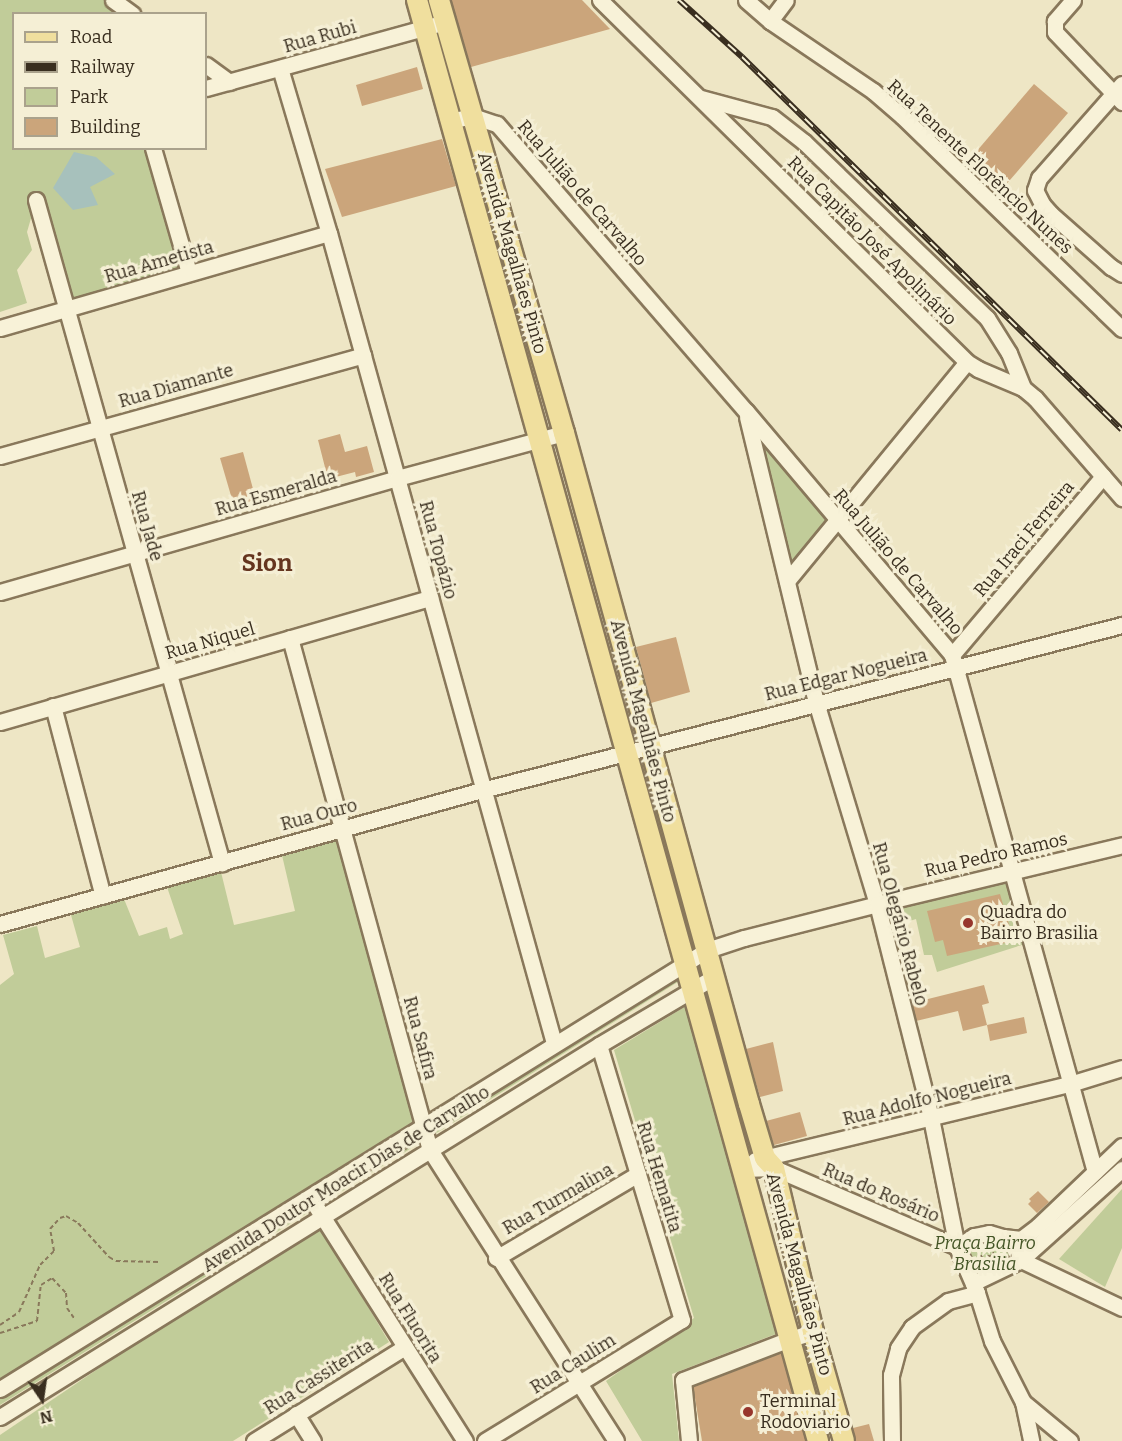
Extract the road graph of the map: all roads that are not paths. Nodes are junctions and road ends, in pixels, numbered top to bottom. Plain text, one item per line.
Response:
1 (113, 0) edge
2 (417, 0) edge
3 (439, 0) edge
4 (600, 0) edge
5 (746, 0) edge
6 (786, 0) edge
7 (1073, 0) edge
8 (129, 12) edge
9 (445, 21) junction
10 (770, 21) junction
11 (425, 27) junction
12 (207, 66) edge
13 (280, 68) junction
14 (229, 82) junction
15 (207, 88) edge
16 (1119, 94) edge
17 (699, 98) junction
18 (472, 116) junction
19 (450, 121) junction
20 (154, 150) edge
21 (36, 200) dead end
22 (329, 233) junction
23 (189, 273) junction
24 (1122, 274) edge
25 (66, 309) junction
26 (0, 328) edge
27 (1122, 329) edge
28 (363, 355) junction
29 (967, 362) junction
30 (1023, 388) junction
31 (746, 411) junction
32 (100, 428) junction
33 (564, 433) junction
34 (539, 440) junction
35 (0, 456) edge
36 (1103, 476) junction
37 (397, 478) junction
38 (1122, 498) edge
39 (837, 521) junction
40 (135, 554) junction
41 (787, 580) junction
42 (0, 592) edge
43 (431, 598) junction
44 (1122, 625) edge
45 (290, 638) junction
46 (953, 661) junction
47 (168, 673) junction
48 (816, 702) junction
49 (53, 706) junction
50 (0, 722) edge
51 (650, 747) junction
52 (627, 753) junction
53 (482, 790) junction
54 (342, 829) junction
55 (673, 829) junction
56 (649, 834) junction
57 (1122, 845) edge
58 (222, 863) junction
59 (1012, 870) junction
60 (103, 896) junction
61 (877, 904) junction
62 (0, 924) edge
63 (707, 950) junction
64 (685, 963) junction
65 (714, 977) junction
66 (692, 987) junction
67 (554, 1043) junction
68 (599, 1045) junction
69 (1122, 1068) edge
70 (1070, 1084) junction
71 (931, 1118) junction
72 (424, 1127) junction
73 (1122, 1146) edge
74 (430, 1150) junction
75 (769, 1163) junction
76 (742, 1166) junction
77 (1122, 1169) edge
78 (1095, 1172) junction
79 (639, 1174) junction
80 (310, 1198) junction
81 (322, 1216) junction
82 (1003, 1237) junction
83 (957, 1247) junction
84 (1025, 1256) junction
85 (496, 1258) junction
86 (977, 1293) junction
87 (1122, 1308) edge
88 (682, 1320) joint
89 (813, 1332) junction
90 (789, 1339) junction
91 (405, 1347) junction
92 (59, 1353) junction
93 (72, 1372) junction
94 (579, 1384) junction
95 (0, 1389) edge
96 (1023, 1402) junction
97 (296, 1414) junction
98 (0, 1417) edge
99 (255, 1441) edge
100 (313, 1441) edge
101 (465, 1441) edge
102 (484, 1441) edge
103 (616, 1441) edge
104 (689, 1441) edge
105 (818, 1441) edge
106 (844, 1441) edge
107 (892, 1441) edge
108 (1031, 1441) edge
109 (1070, 1441) edge

1 - 8 street
2 - 11 main road, Avenida Magalhães Pinto
3 - 9 main road, Avenida Magalhães Pinto
4 - 17 street, Rua Capitão José Apolinário
5 - 10 street, Rua Tenente Florêncio Nunes
6 - 10 street
7 - 16 street
9 - 11 street, Rua Rubi
9 - 18 main road, Avenida Magalhães Pinto
10 - 27 street, Rua Tenente Florêncio Nunes
11 - 13 street, Rua Rubi
11 - 19 main road, Avenida Magalhães Pinto
12 - 14 street
13 - 14 street, Rua Rubi
13 - 22 street, Rua Topázio
14 - 15 street, Rua Rubi
16 - 24 street
17 - 29 street, Rua Capitão José Apolinário
17 - 30 street
18 - 19 street
18 - 31 street, Rua Julião de Carvalho
18 - 33 main road, Avenida Magalhães Pinto
19 - 34 main road, Avenida Magalhães Pinto
20 - 23 street
21 - 25 street, Rua Jade
22 - 23 street, Rua Ametista
22 - 28 street, Rua Topázio
23 - 25 street, Rua Ametista
25 - 26 street, Rua Ametista
25 - 32 street, Rua Jade
28 - 32 street, Rua Diamante
28 - 37 street, Rua Topázio
29 - 30 street, Rua Capitão José Apolinário
29 - 39 street
30 - 36 street, Rua Capitão José Apolinário
31 - 39 street, Rua Julião de Carvalho
31 - 41 street, Rua Olegário Rabelo
32 - 35 street, Rua Diamante
32 - 40 street, Rua Jade
33 - 34 street, Rua Esmeralda
33 - 51 main road, Avenida Magalhães Pinto
34 - 37 street, Rua Esmeralda
34 - 52 main road, Avenida Magalhães Pinto
36 - 38 street, Rua Capitão José Apolinário
36 - 46 street, Rua Iraci Ferreira
37 - 40 street, Rua Esmeralda
37 - 43 street, Rua Topázio
39 - 41 street
39 - 46 street, Rua Julião de Carvalho
40 - 42 street, Rua Esmeralda
40 - 47 street, Rua Jade
41 - 48 street, Rua Olegário Rabelo
43 - 45 street, Rua Niquel
43 - 53 street, Rua Topázio
44 - 46 street, Rua Edgar Nogueira
45 - 47 street, Rua Niquel
45 - 54 street, Rua Safira
46 - 48 street, Rua Edgar Nogueira
46 - 59 street, Rua Julião de Carvalho
47 - 49 street, Rua Niquel
47 - 58 street, Rua Jade
48 - 51 street, Rua Edgar Nogueira
48 - 61 street, Rua Olegário Rabelo
49 - 50 street, Rua Niquel
49 - 60 street
51 - 52 street, Rua Ouro
51 - 55 main road, Avenida Magalhães Pinto
52 - 53 street, Rua Ouro
52 - 56 main road, Avenida Magalhães Pinto
53 - 54 street, Rua Ouro
53 - 67 street, Rua Topázio
54 - 58 street, Rua Ouro
54 - 72 street, Rua Safira
55 - 56 main road
55 - 63 main road, Avenida Magalhães Pinto
56 - 64 main road, Avenida Magalhães Pinto
57 - 59 street, Rua Pedro Ramos
58 - 60 street, Rua Ouro
59 - 61 street, Rua Pedro Ramos
59 - 70 street, Rua Julião de Carvalho
60 - 62 street, Rua Ouro
61 - 63 street, Rua Pedro Ramos
61 - 71 street, Rua Olegário Rabelo
63 - 64 street, Rua Pedro Ramos
63 - 65 main road, Avenida Magalhães Pinto
64 - 66 main road, Avenida Magalhães Pinto
64 - 67 street, Avenida Doutor Moacir Dias de Carvalho
65 - 66 street, Avenida Doutor Moacir Dias de Carvalho
65 - 75 main road, Avenida Magalhães Pinto
66 - 68 street, Avenida Doutor Moacir Dias de Carvalho
66 - 76 main road, Avenida Magalhães Pinto
67 - 72 street, Avenida Doutor Moacir Dias de Carvalho
68 - 74 street, Avenida Doutor Moacir Dias de Carvalho
68 - 79 street, Rua Hematita
69 - 70 street, Rua Adolfo Nogueira
70 - 71 street, Rua Adolfo Nogueira
70 - 78 street, Rua Julião de Carvalho
71 - 75 street, Rua Adolfo Nogueira
71 - 83 street, Rua Olegário Rabelo
72 - 74 street, Rua Safira
72 - 80 street, Avenida Doutor Moacir Dias de Carvalho
73 - 78 street
74 - 81 street, Avenida Doutor Moacir Dias de Carvalho
74 - 85 street, Rua Safira
75 - 76 street, Rua do Rosário
75 - 83 street, Rua do Rosário
75 - 89 main road, Avenida Magalhães Pinto
76 - 90 main road, Avenida Magalhães Pinto
77 - 84 street
78 - 82 street
79 - 85 street, Rua Turmalina
79 - 88 street, Rua Hematita
80 - 81 street, Rua Fluorita
80 - 92 street, Avenida Doutor Moacir Dias de Carvalho
81 - 91 street, Rua Fluorita
81 - 93 street, Avenida Doutor Moacir Dias de Carvalho
82 - 83 street
82 - 84 street
83 - 86 street, Rua Olegário Rabelo
84 - 86 street
84 - 87 street
85 - 94 street, Rua Safira
86 - 96 street, Rua Olegário Rabelo
86 - 107 street
88 - 94 street, Rua Caulim
89 - 90 street
89 - 106 main road, Avenida Magalhães Pinto
90 - 104 street
90 - 105 main road, Avenida Magalhães Pinto
91 - 97 street, Rua Cassiterita
91 - 101 street, Rua Fluorita
92 - 93 street
92 - 95 street, Avenida Doutor Moacir Dias de Carvalho
93 - 98 street, Avenida Doutor Moacir Dias de Carvalho
94 - 102 street, Rua Caulim
94 - 103 street, Rua Safira
96 - 108 street, Rua Olegário Rabelo
96 - 109 street
97 - 99 street, Rua Cassiterita
97 - 100 street

